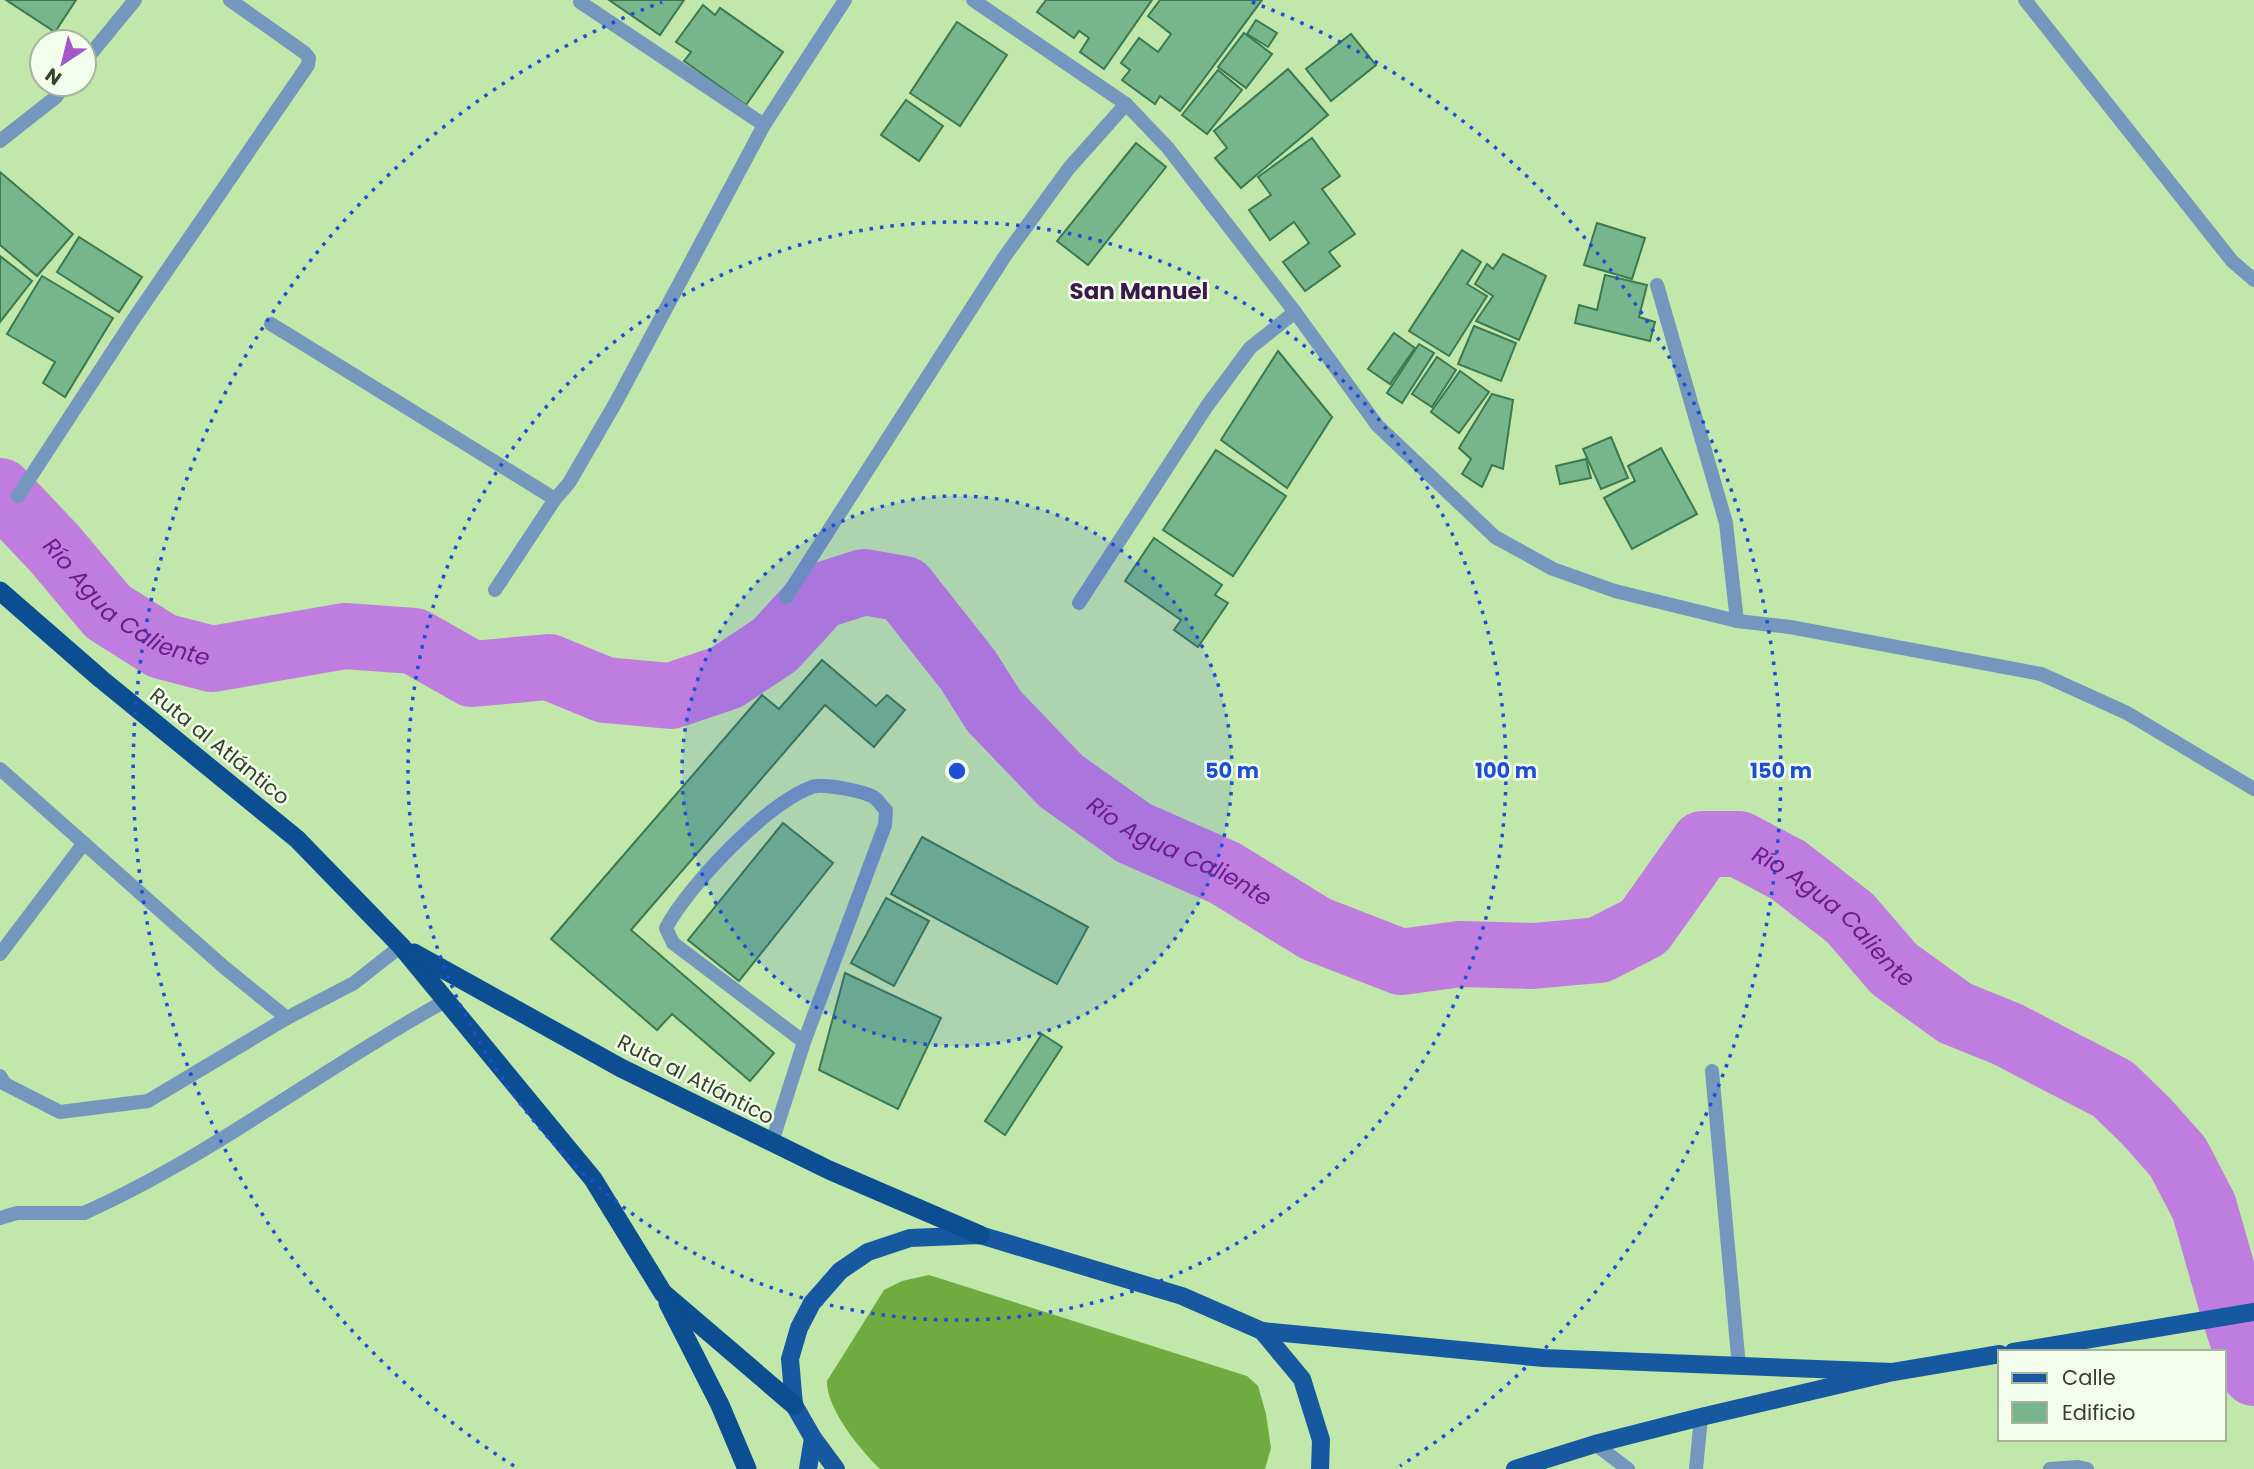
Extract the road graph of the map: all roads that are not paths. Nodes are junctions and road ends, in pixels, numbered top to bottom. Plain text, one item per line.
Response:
1 (135, 0) edge
2 (229, 0) edge
3 (845, 0) edge
4 (973, 0) edge
5 (2025, 0) edge
6 (580, 2) edge
7 (98, 45) edge
8 (55, 98) edge
9 (1126, 104) junction
10 (764, 125) junction
11 (0, 141) edge
12 (2254, 280) edge
13 (1657, 285) dead end
14 (1295, 312) junction
15 (271, 324) dead end
16 (18, 496) dead end
17 (555, 499) junction
18 (495, 590) dead end
19 (0, 591) edge
20 (786, 597) dead end
21 (1079, 603) dead end
22 (1737, 621) junction
23 (0, 769) edge
24 (2254, 789) edge
25 (84, 843) junction
26 (401, 946) junction
27 (0, 954) edge
28 (447, 1000) junction
29 (287, 1018) junction
30 (804, 1042) junction
31 (1712, 1071) dead end
32 (0, 1076) edge
33 (772, 1142) junction
34 (0, 1218) edge
35 (981, 1235) junction
36 (663, 1293) junction
37 (2254, 1312) edge
38 (1262, 1331) junction
39 (2024, 1350) edge
40 (1998, 1354) edge
41 (1739, 1367) junction
42 (1893, 1372) junction
43 (794, 1405) junction
44 (1701, 1417) junction
45 (813, 1438) junction
46 (1595, 1444) junction
47 (2081, 1468) edge
48 (747, 1469) edge
49 (808, 1469) edge
50 (836, 1469) edge
51 (1320, 1469) edge
52 (1514, 1469) edge
53 (1628, 1469) edge
54 (1696, 1469) edge
55 (2050, 1469) edge

1 - 7 street
2 - 16 street
3 - 10 street
4 - 9 street
5 - 12 street
6 - 10 street
8 - 11 street
9 - 14 street
9 - 20 street
10 - 17 street
13 - 22 street
14 - 21 street
14 - 22 street
15 - 17 street
17 - 18 street
19 - 26 highway, Ruta al Atlántico
22 - 24 street
23 - 25 street
25 - 27 street
25 - 29 street
26 - 28 highway, Ruta al Atlántico
26 - 29 street
26 - 33 highway, Ruta al Atlántico
28 - 34 street
28 - 36 highway, Ruta al Atlántico
29 - 32 street
30 - 30 street
30 - 33 street
31 - 41 street
33 - 35 highway, Ruta al Atlántico
35 - 38 main road
35 - 43 main road
36 - 43 highway, Ruta al Atlántico
36 - 48 highway
37 - 39 main road
38 - 41 main road
38 - 51 main road
40 - 42 main road
41 - 42 main road
42 - 44 main road
43 - 45 main road
44 - 46 main road
44 - 54 street
45 - 49 main road
45 - 50 main road
46 - 52 main road
46 - 53 street
47 - 55 street

